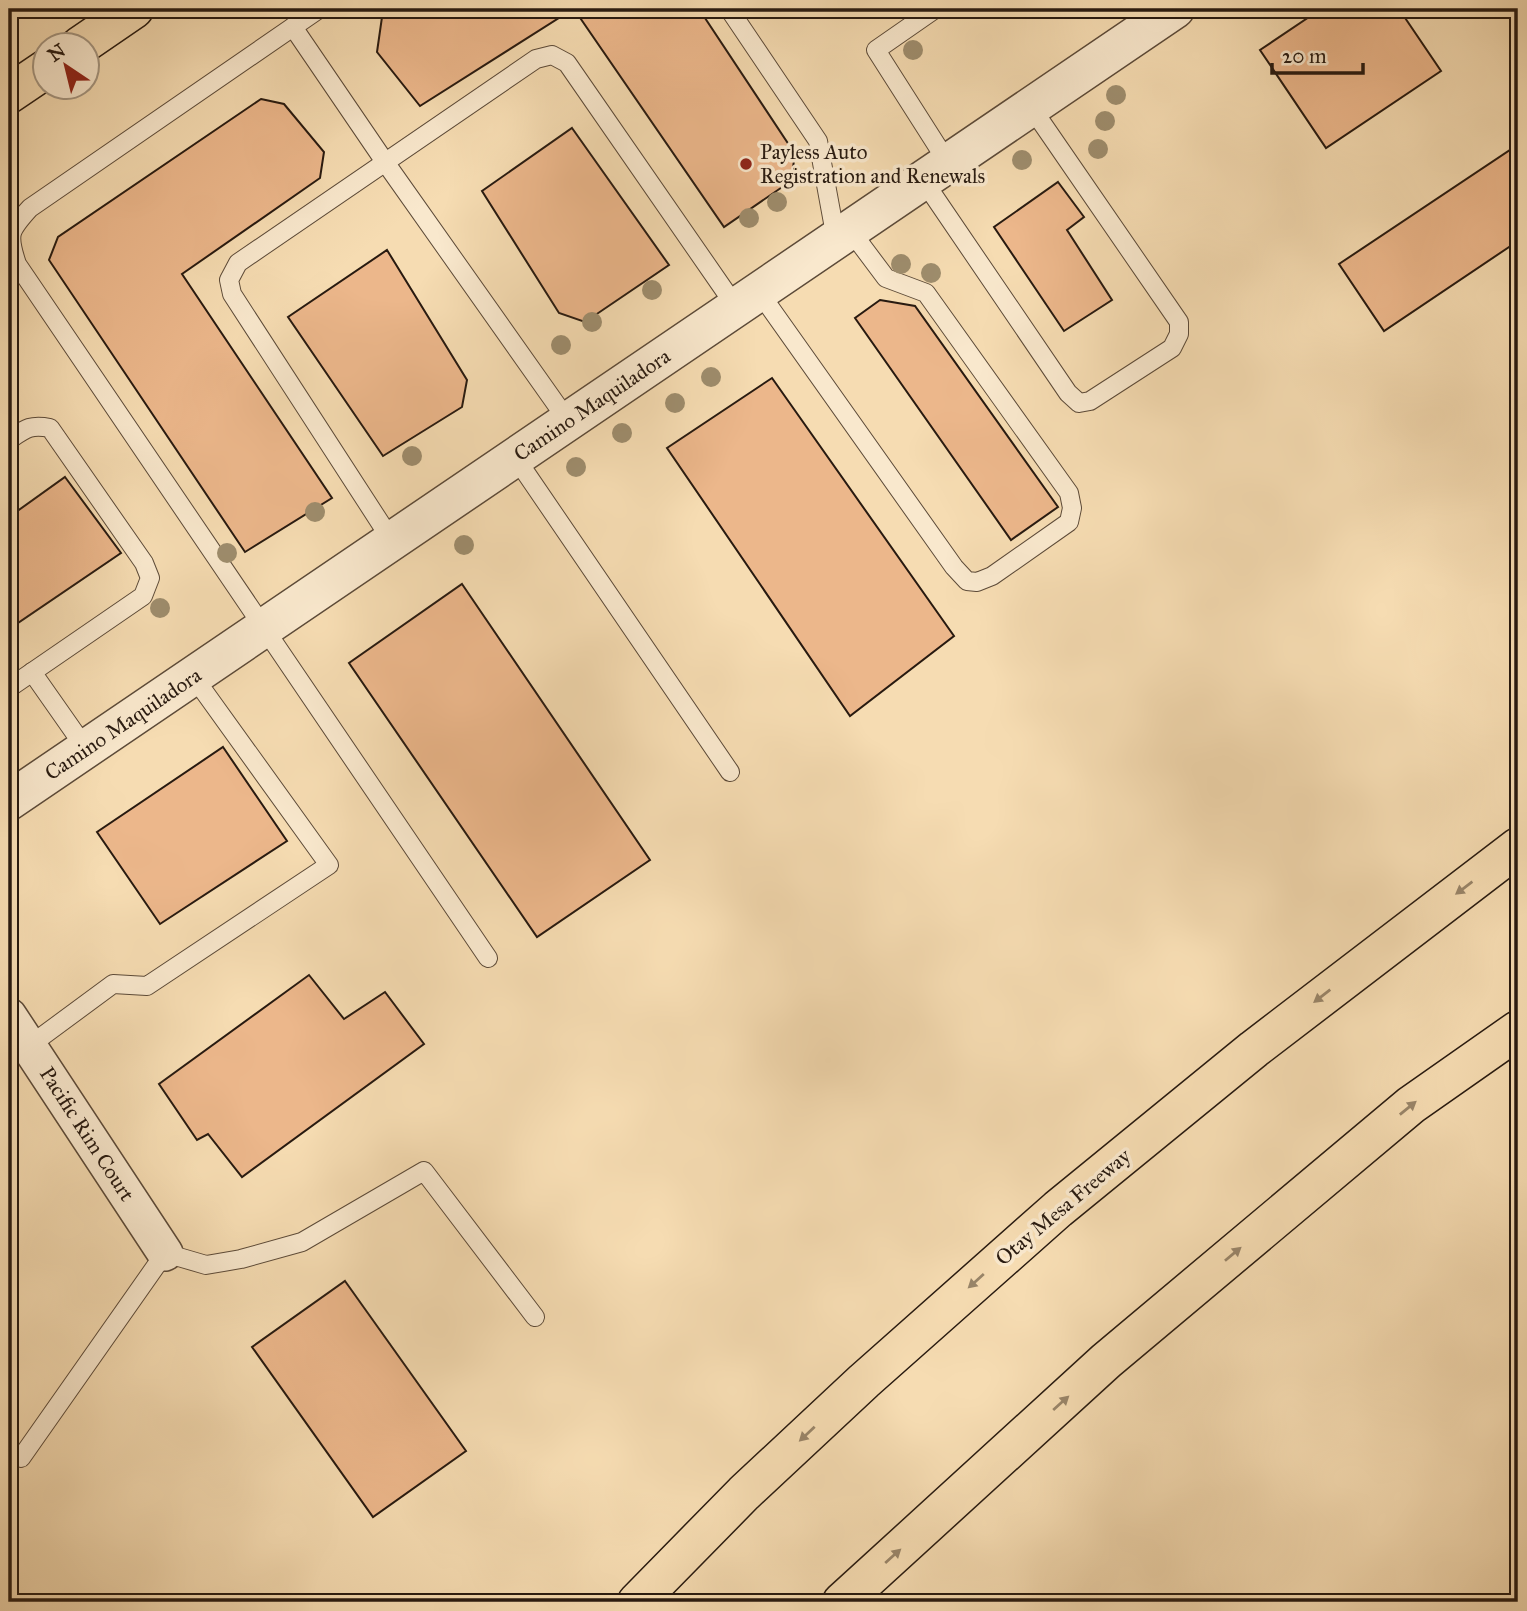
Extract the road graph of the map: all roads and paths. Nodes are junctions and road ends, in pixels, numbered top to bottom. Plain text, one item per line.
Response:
1 (134, 9) edge
2 (319, 9) edge
3 (729, 9) edge
4 (935, 9) edge
5 (1175, 9) edge
6 (293, 27) junction
7 (100, 32) edge
8 (32, 78) edge
9 (9, 94) edge
10 (1031, 107) junction
11 (386, 162) junction
12 (936, 171) junction
13 (843, 234) junction
14 (747, 299) junction
15 (568, 421) junction
16 (9, 440) edge
17 (515, 457) junction
18 (392, 541) junction
19 (264, 628) junction
20 (32, 671) junction
21 (193, 676) junction
22 (9, 688) edge
23 (86, 749) junction
24 (730, 772) dead end
25 (9, 801) edge
26 (1518, 847) edge
27 (488, 958) dead end
28 (9, 1016) edge
29 (1518, 1030) edge
30 (29, 1046) junction
31 (165, 1253) junction
32 (535, 1317) dead end
33 (21, 1458) dead end
34 (637, 1602) edge
35 (842, 1602) edge

1 - 7 main road
2 - 6 lane
3 - 13 lane
4 - 12 lane
5 - 10 street, Camino Maquiladora
6 - 11 lane
6 - 19 lane
8 - 9 main road
10 - 12 street, Camino Maquiladora
10 - 12 lane
11 - 14 lane
11 - 15 lane
11 - 18 lane
12 - 13 street, Camino Maquiladora
13 - 14 street, Camino Maquiladora
13 - 14 lane
14 - 15 street, Camino Maquiladora
15 - 17 street, Camino Maquiladora
16 - 20 lane
17 - 18 street, Camino Maquiladora
17 - 24 lane
18 - 19 street, Camino Maquiladora
19 - 21 street, Camino Maquiladora
19 - 27 lane
20 - 22 lane
20 - 23 lane
21 - 23 street, Camino Maquiladora
21 - 30 lane
23 - 25 street, Camino Maquiladora
26 -> 34 main road, Otay Mesa Freeway
28 - 30 street, Pacific Rim Court
35 -> 29 main road
30 - 31 street, Pacific Rim Court
31 - 32 lane
31 - 33 lane

